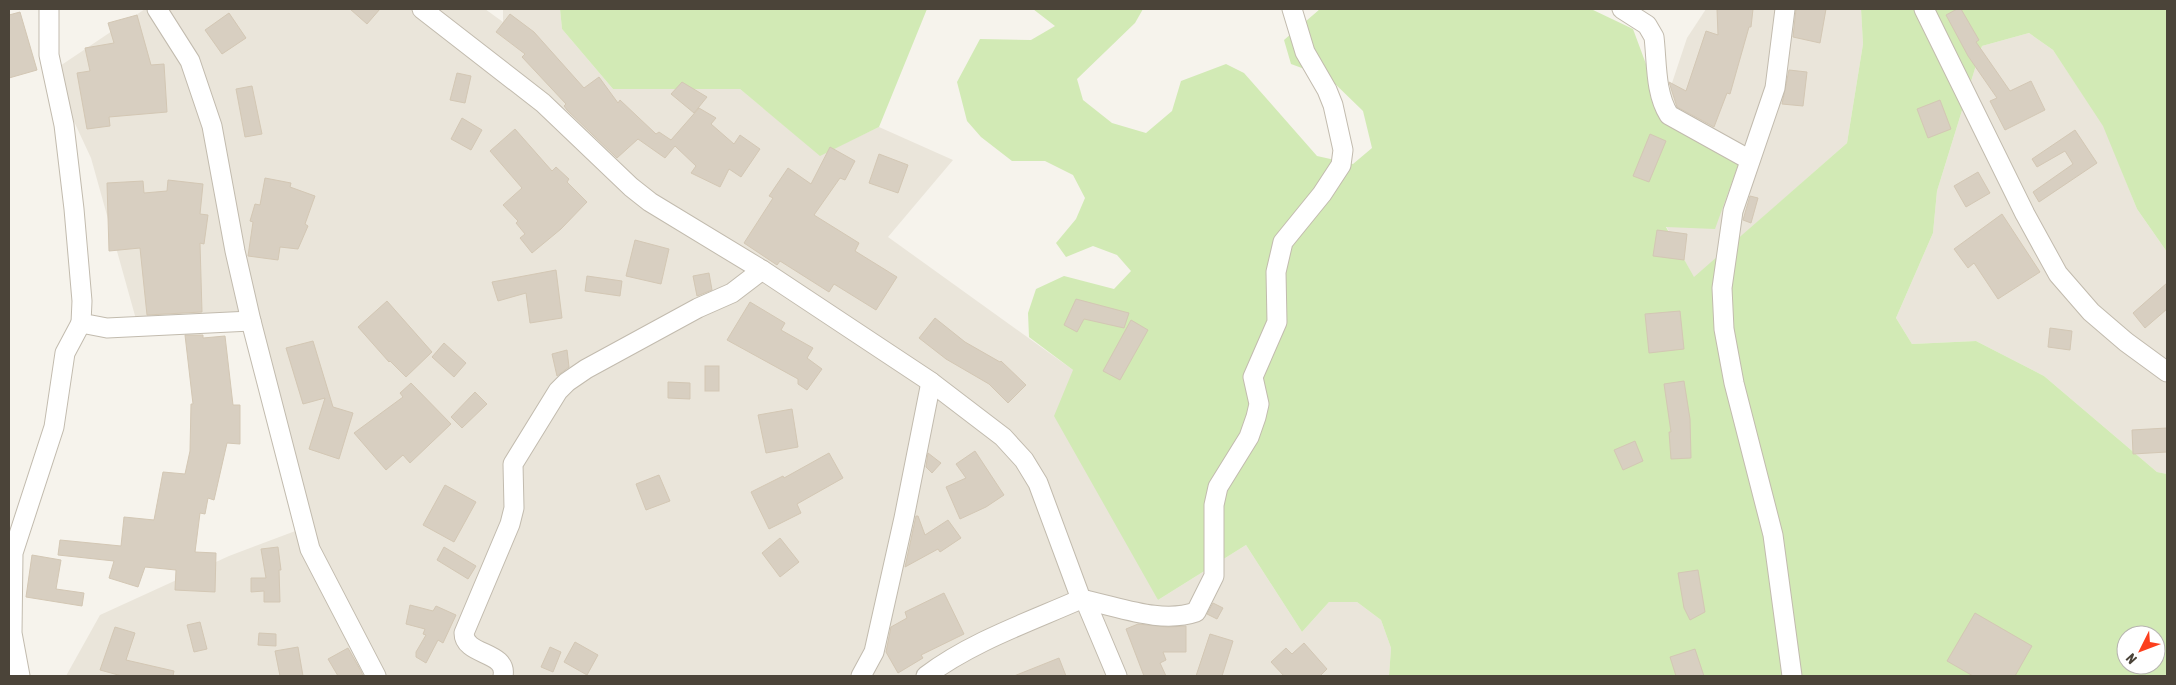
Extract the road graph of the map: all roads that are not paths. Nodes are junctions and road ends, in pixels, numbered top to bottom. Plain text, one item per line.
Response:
1 (49, 9) edge
2 (157, 9) edge
3 (422, 9) edge
4 (1292, 9) edge
5 (1622, 9) edge
6 (1785, 9) edge
7 (1924, 9) edge
8 (1750, 160) junction
9 (762, 270) junction
10 (251, 321) junction
11 (81, 323) junction
12 (2167, 372) edge
13 (931, 382) junction
14 (1083, 600) junction
15 (20, 676) edge
16 (376, 676) edge
17 (503, 676) edge
18 (861, 676) edge
19 (926, 676) edge
20 (1117, 676) edge
21 (1792, 676) edge

1 - 11 street
2 - 10 street
3 - 9 street
4 - 14 street
5 - 8 street
6 - 8 street
7 - 12 street
8 - 21 street
9 - 13 street
9 - 17 street
10 - 11 street
10 - 16 street
11 - 15 street
13 - 14 street
13 - 18 street
14 - 19 street
14 - 20 street

